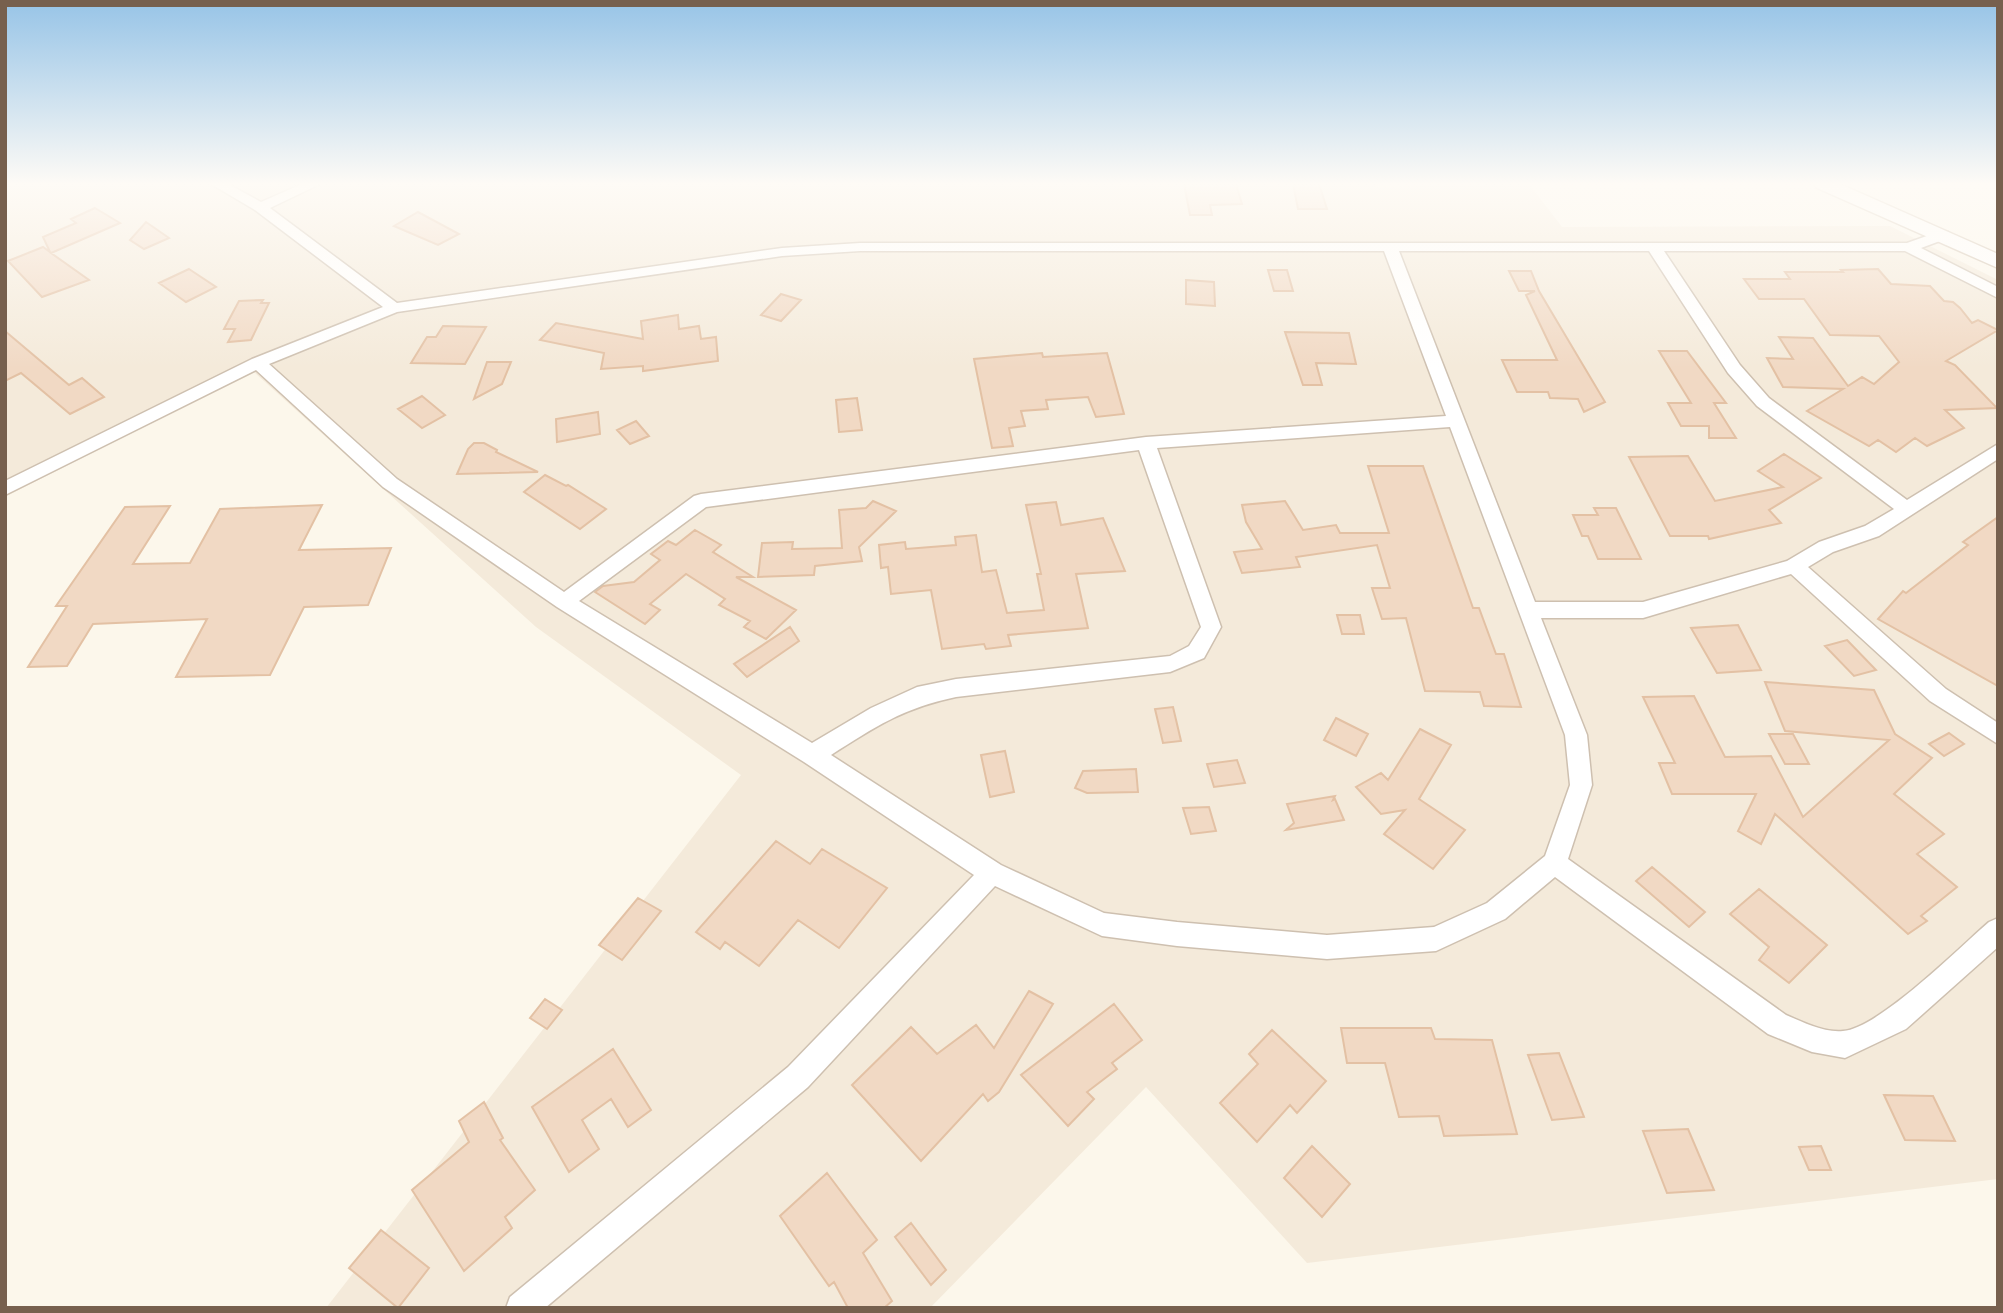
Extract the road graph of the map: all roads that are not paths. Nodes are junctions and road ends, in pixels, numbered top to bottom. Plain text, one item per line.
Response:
1 (310, 245) edge
2 (1317, 245) edge
3 (1389, 245) edge
4 (1413, 245) edge
5 (1913, 245) edge
6 (1963, 245) edge
7 (1908, 247) junction
8 (1654, 248) junction
9 (1998, 262) edge
10 (372, 293) junction
11 (1998, 293) edge
12 (394, 308) junction
13 (343, 327) junction
14 (258, 363) junction
15 (1458, 421) junction
16 (1146, 443) junction
17 (1998, 450) edge
18 (5, 489) edge
19 (1908, 509) junction
20 (1794, 566) junction
21 (564, 602) junction
22 (1527, 610) junction
23 (1998, 735) edge
24 (812, 755) junction
25 (1555, 863) junction
26 (992, 873) junction
27 (1998, 930) edge
28 (521, 1308) edge

1 - 10 street
2 - 12 street
3 - 15 street
4 - 8 street
5 - 7 street
6 - 9 street
7 - 8 street
7 - 11 street
8 - 19 street
10 - 12 street
10 - 13 street
12 - 13 street
13 - 14 street
14 - 18 street
14 - 21 street
15 - 16 street
15 - 22 street
16 - 21 street
16 - 24 street
17 - 19 street
19 - 20 street
20 - 22 street
20 - 23 street
21 - 24 street
22 - 25 street
24 - 26 street
25 - 26 street
25 - 27 street
26 - 28 street

